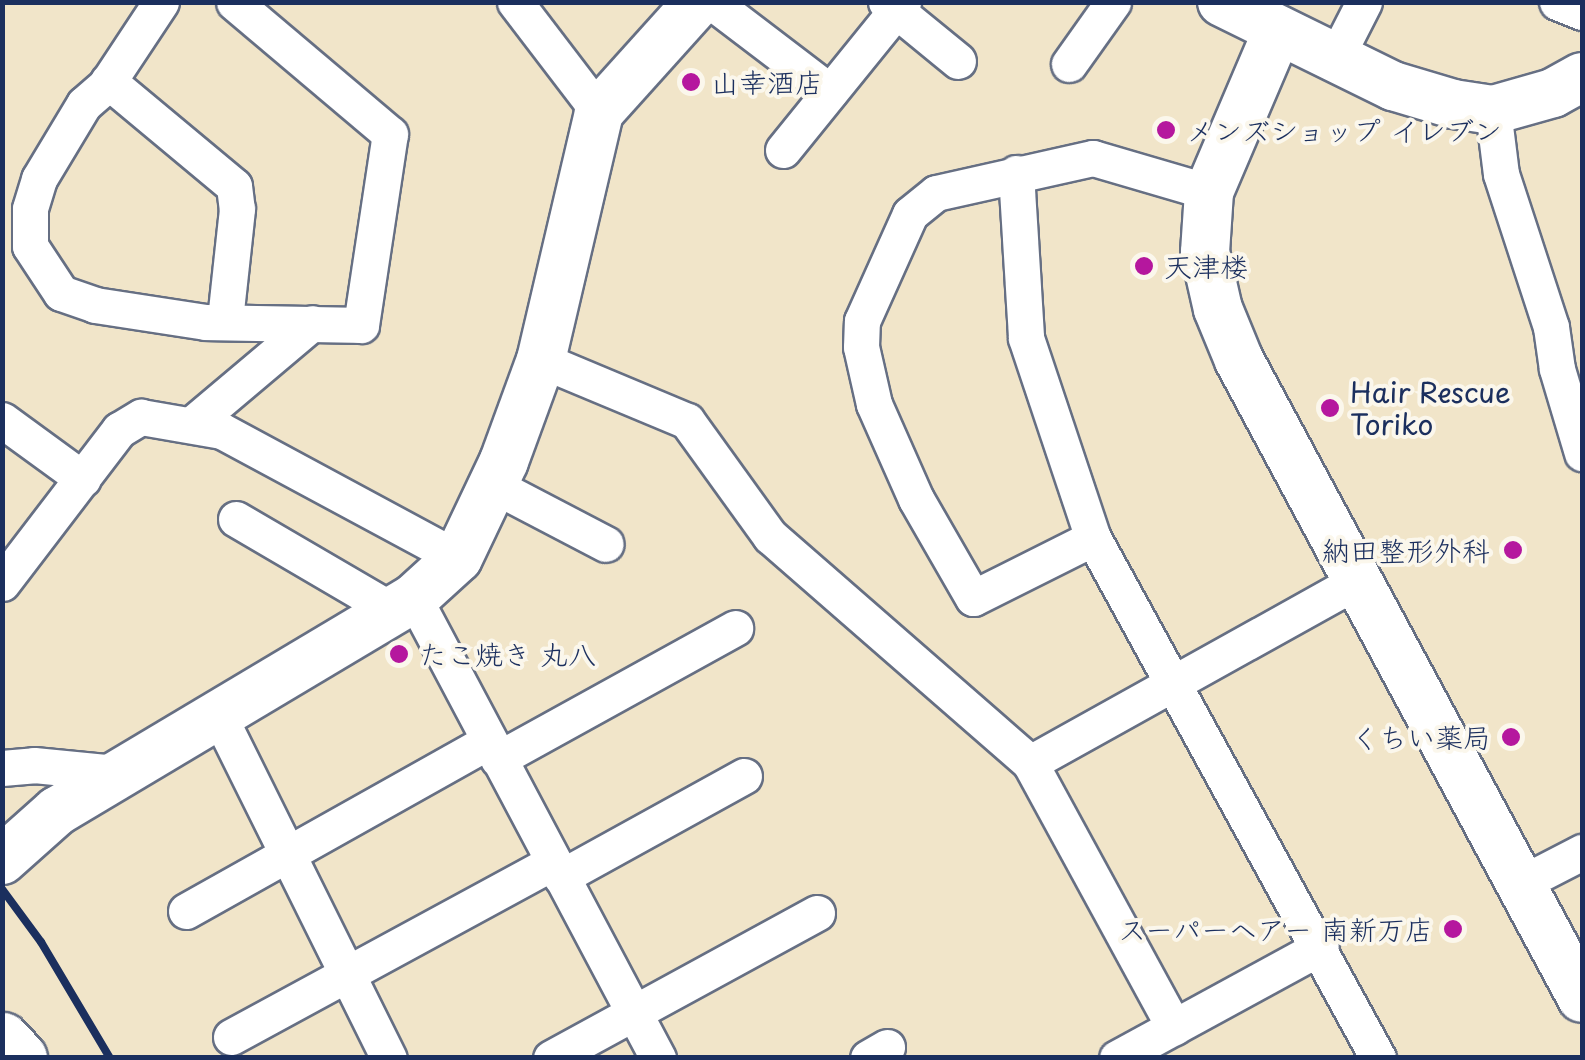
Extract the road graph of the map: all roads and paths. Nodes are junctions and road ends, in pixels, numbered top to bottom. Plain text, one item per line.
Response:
1 (161, 2) edge
2 (234, 2) edge
3 (515, 2) edge
4 (698, 2) edge
5 (712, 2) edge
6 (1113, 2) edge
7 (1222, 2) edge
8 (1364, 2) edge
9 (1557, 2) edge
10 (895, 5) edge
11 (1582, 12) edge
12 (1278, 30) junction
13 (1335, 59) junction
14 (958, 61) dead end
15 (1069, 64) dead end
16 (1582, 77) edge
17 (108, 81) junction
18 (830, 92) junction
19 (1493, 110) junction
20 (599, 112) junction
21 (783, 150) dead end
22 (1016, 173) junction
23 (1209, 192) junction
24 (225, 319) junction
25 (312, 322) junction
26 (542, 360) junction
27 (1570, 366) edge
28 (2, 420) edge
29 (191, 426) junction
30 (1582, 453) edge
31 (82, 479) junction
32 (494, 484) junction
33 (236, 520) dead end
34 (1094, 538) junction
35 (606, 544) dead end
36 (458, 558) junction
37 (1356, 582) junction
38 (2, 583) edge
39 (403, 604) junction
40 (735, 628) dead end
41 (1172, 681) junction
42 (219, 716) junction
43 (494, 750) junction
44 (1030, 763) junction
45 (2, 768) edge
46 (116, 773) junction
47 (744, 776) dead end
48 (1582, 852) edge
49 (288, 854) junction
50 (2, 860) edge
51 (557, 870) junction
52 (1520, 884) junction
53 (186, 911) dead end
54 (816, 913) dead end
55 (1322, 947) junction
56 (347, 974) junction
57 (1582, 998) edge
58 (632, 1013) junction
59 (1174, 1027) junction
60 (230, 1038) dead end
61 (2, 1040) edge
62 (19, 1058) edge
63 (389, 1058) edge
64 (551, 1058) edge
65 (658, 1058) edge
66 (1117, 1058) edge
67 (1378, 1058) edge

1 - 17 street
2 - 25 street
3 - 20 street
4 - 20 street
5 - 18 street
6 - 15 street
7 - 12 street
8 - 13 street
9 - 11 street
10 - 14 street
10 - 18 street
12 - 13 street
12 - 23 street
13 - 19 street
16 - 19 street
17 - 24 street
17 - 24 street
18 - 21 street
19 - 27 street
20 - 26 street
22 - 23 street
22 - 34 street
22 - 34 street
23 - 37 street
24 - 25 street
25 - 29 street
26 - 32 street
26 - 44 street
27 - 30 street
28 - 31 street
29 - 31 street
29 - 36 street
31 - 38 street
32 - 35 street
32 - 36 street
33 - 39 street
34 - 41 street
36 - 39 street
37 - 41 street
37 - 52 street
39 - 42 street
39 - 43 street
40 - 43 street
41 - 44 street
41 - 55 street
42 - 46 street
42 - 49 street
43 - 49 street
43 - 51 street
44 - 59 street
45 - 46 street
46 - 50 street
47 - 51 street
48 - 52 street
49 - 53 street
49 - 56 street
51 - 56 street
51 - 58 street
52 - 57 street
54 - 58 street
55 - 59 street
55 - 67 street
56 - 60 street
56 - 63 street
58 - 64 street
58 - 65 street
59 - 66 street
61 - 62 main road

